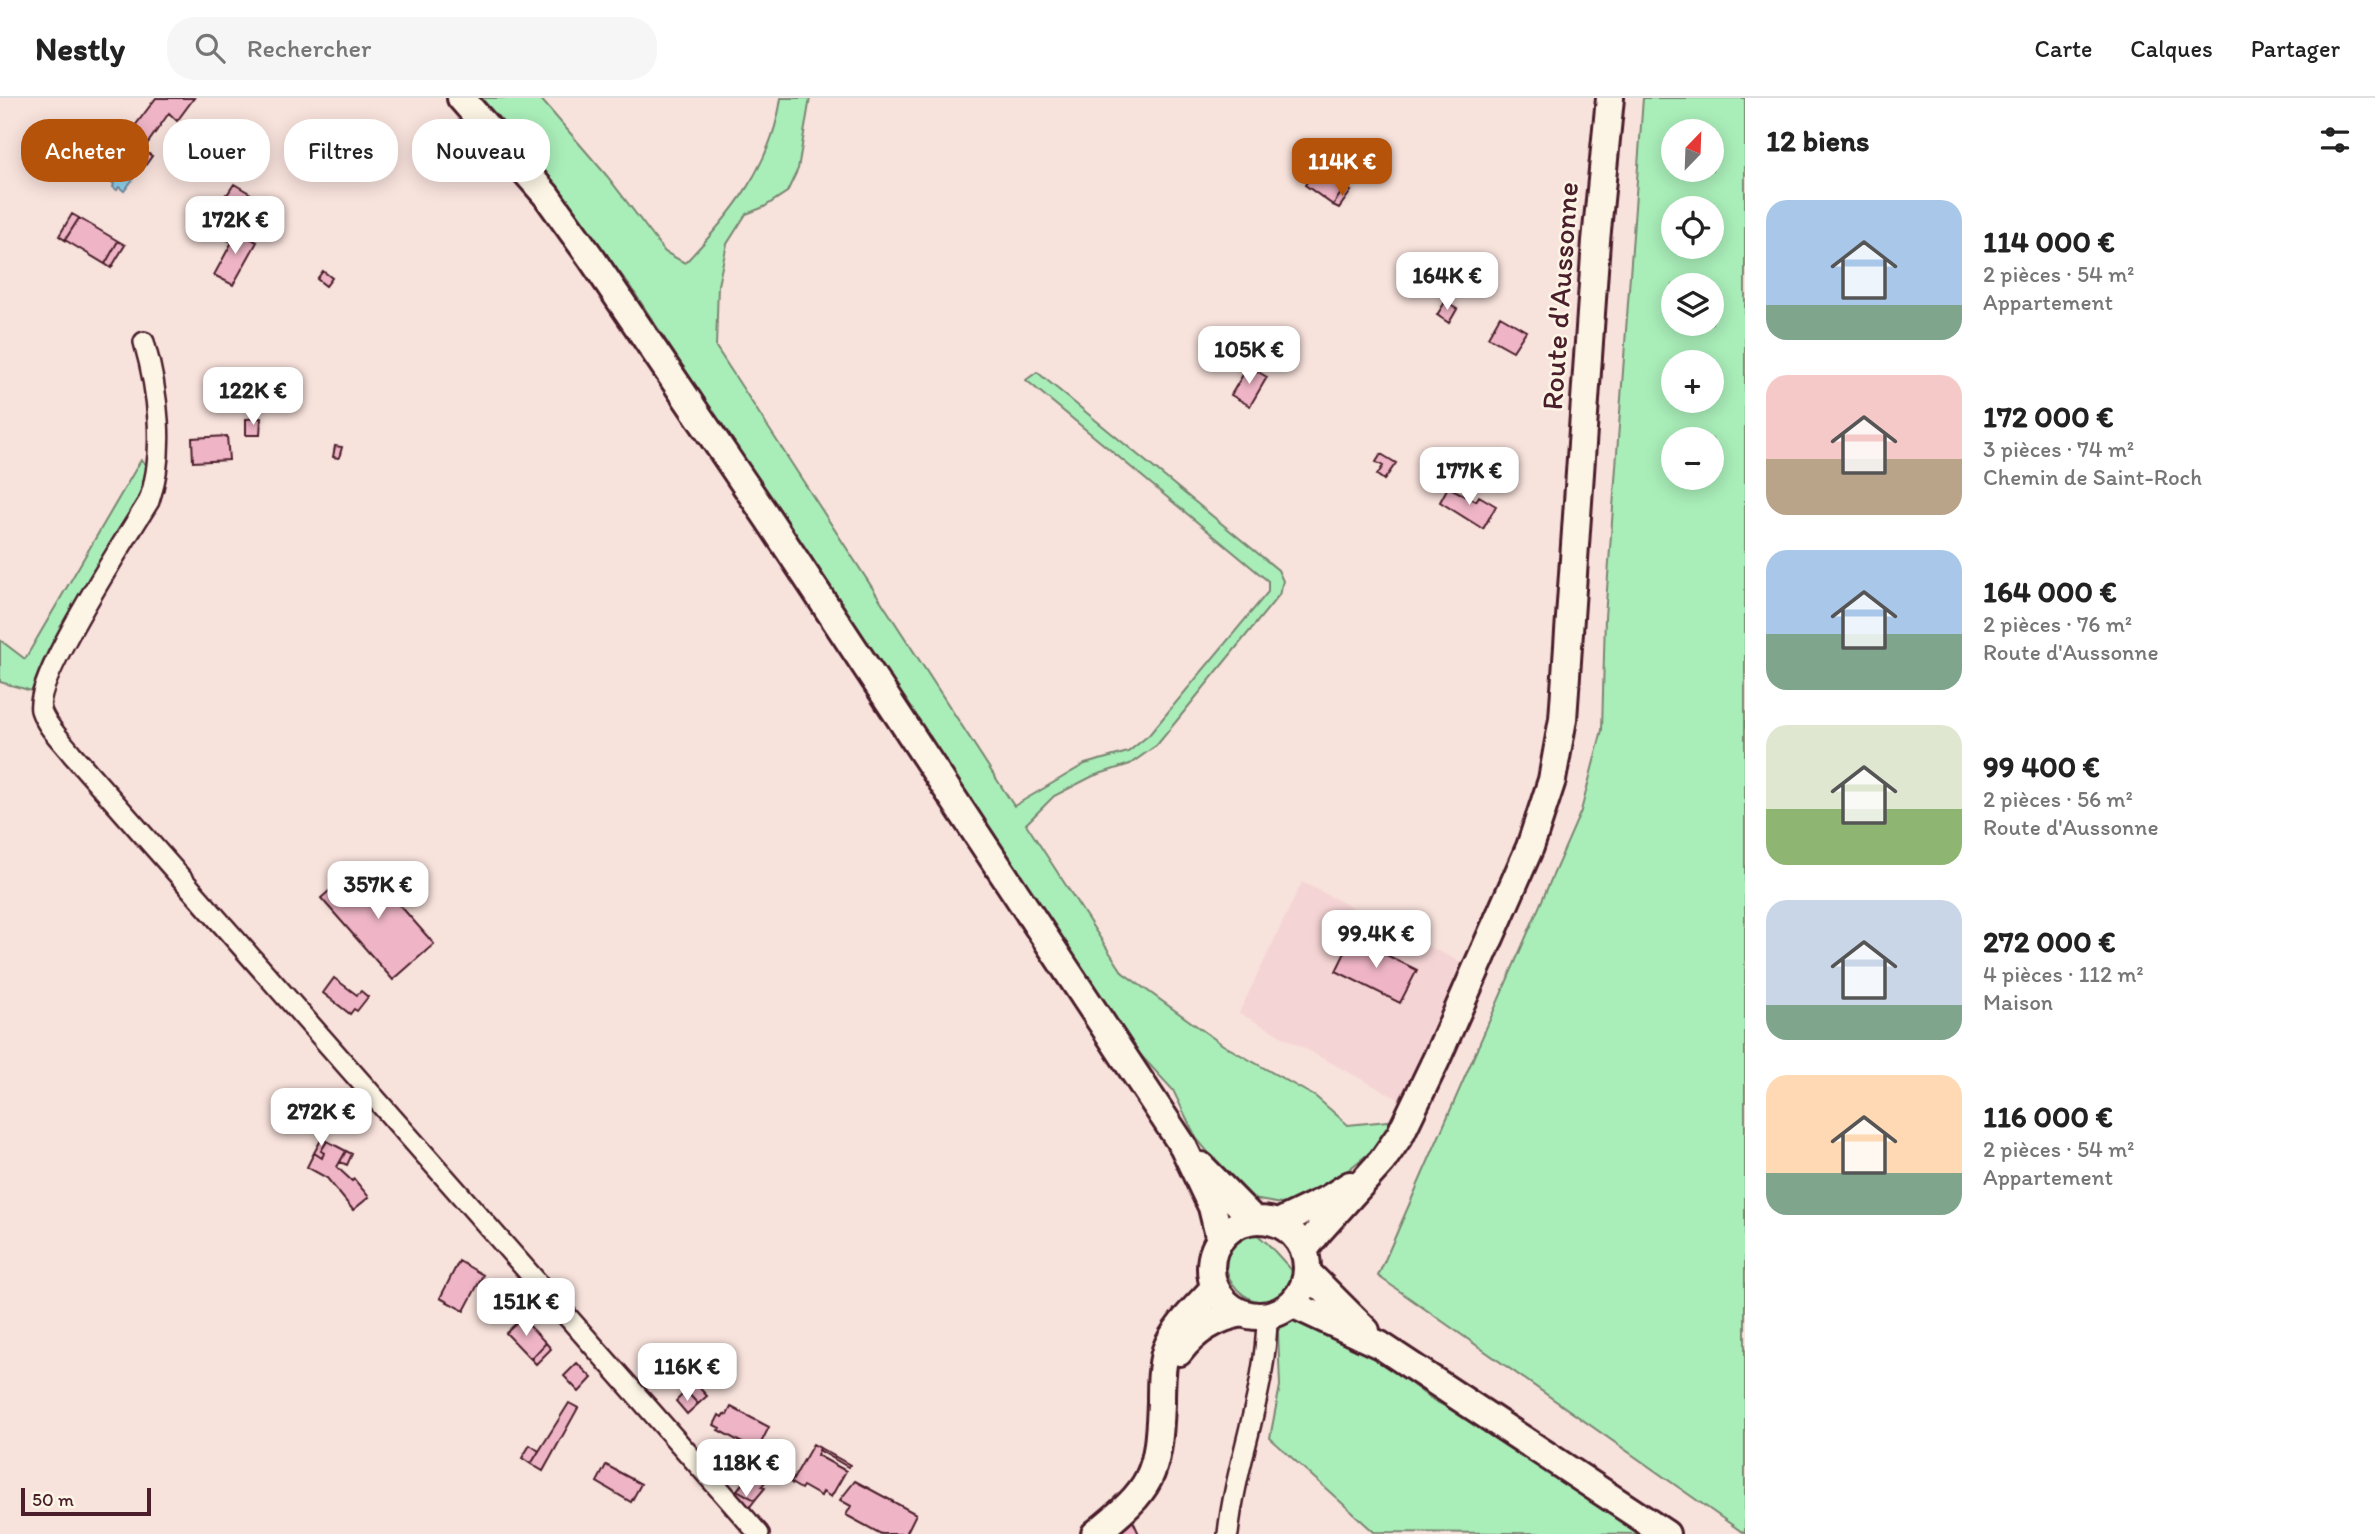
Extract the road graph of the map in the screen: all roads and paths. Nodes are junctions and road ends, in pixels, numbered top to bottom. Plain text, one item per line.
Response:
1 (461, 98) edge
2 (1610, 98) edge
3 (144, 342) dead end
4 (1182, 1146) junction
5 (1372, 1171) junction
6 (1266, 1221) junction
7 (1220, 1240) junction
8 (1306, 1261) junction
9 (1215, 1287) junction
10 (1292, 1304) junction
11 (1254, 1314) junction
12 (1380, 1345) junction
13 (1162, 1377) junction
14 (759, 1534) edge
15 (1095, 1534) edge
16 (1228, 1534) edge
17 (1667, 1534) edge

1 - 4 main road
2 - 5 main road, Route d'Aussonne
3 - 14 street
4 - 6 main road
4 - 7 main road
5 - 6 main road, Route d'Aussonne
5 - 8 main road, Route d'Aussonne
6 - 7 main road
6 - 8 main road
7 - 9 main road
8 - 10 main road
8 - 12 main road
9 - 11 main road
9 - 13 main road
10 - 11 main road
10 - 12 main road
11 - 13 main road
11 - 16 street
12 - 17 main road
13 - 15 main road

